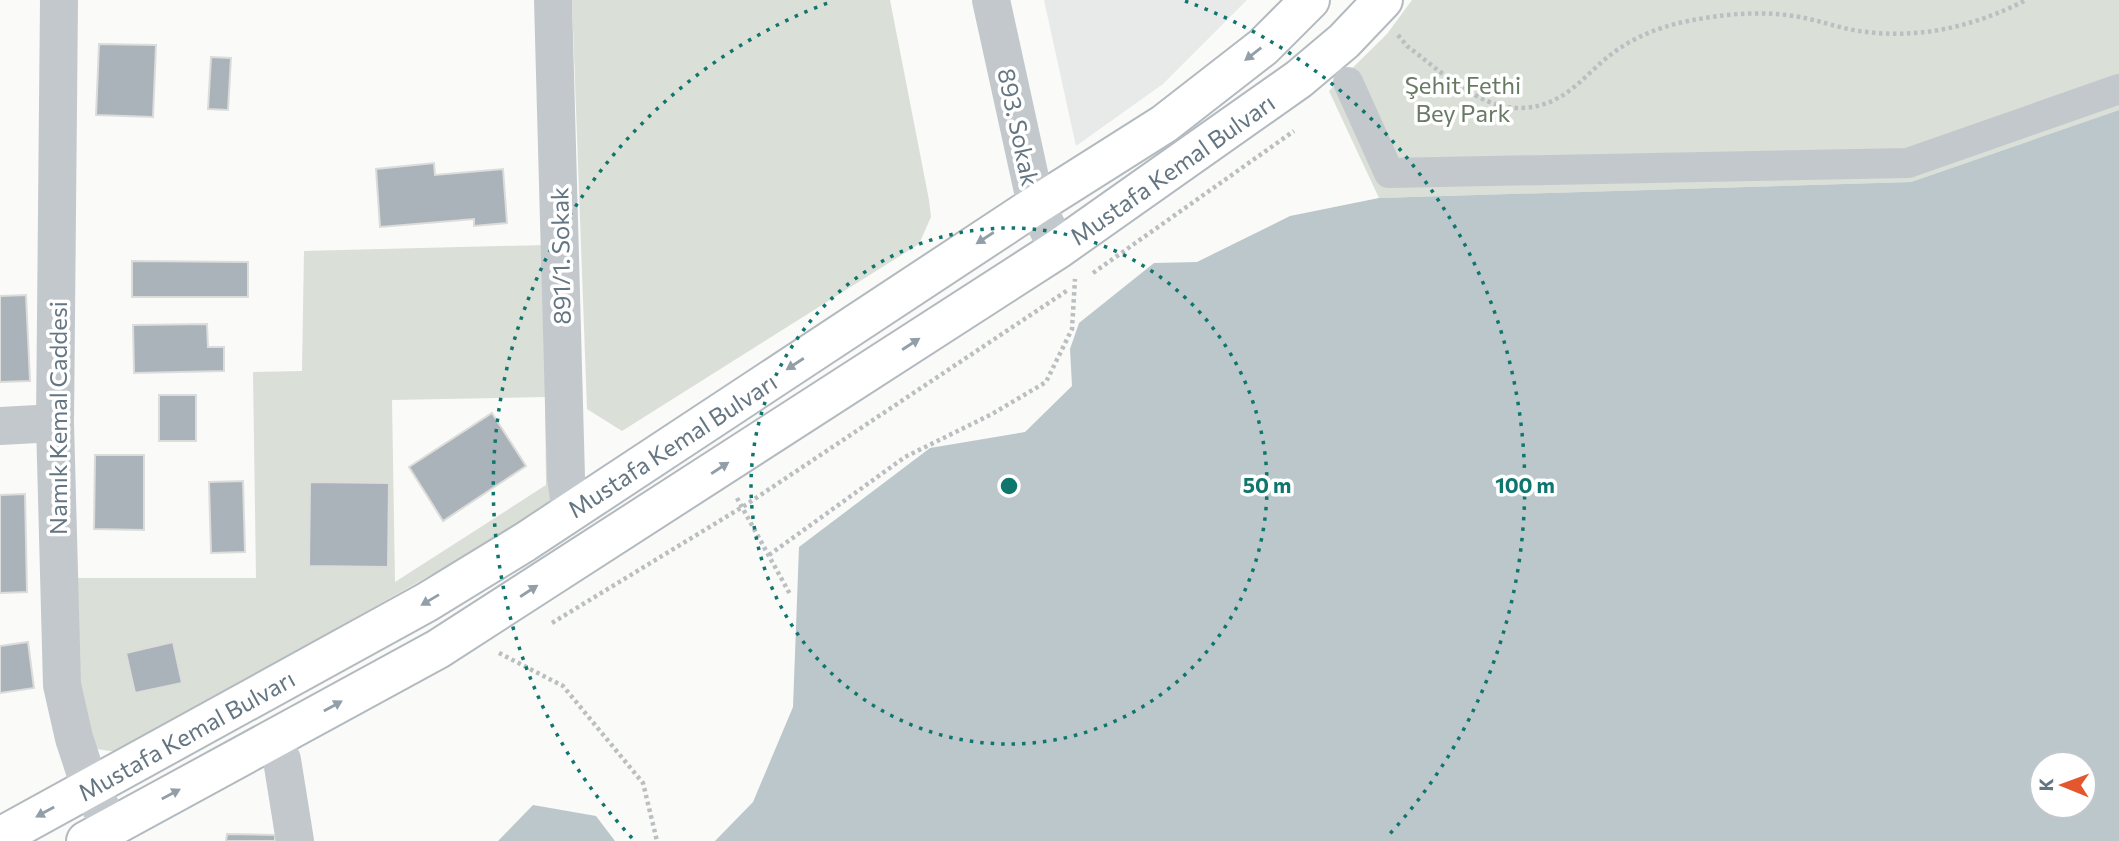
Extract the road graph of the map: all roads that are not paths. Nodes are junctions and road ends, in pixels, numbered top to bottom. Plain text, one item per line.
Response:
1 (59, 0) edge
2 (554, 0) edge
3 (991, 0) edge
4 (1310, 0) edge
5 (1390, 17) edge
6 (1348, 82) dead end
7 (2119, 89) edge
8 (1036, 205) junction
9 (1066, 260) junction
10 (55, 423) junction
11 (0, 426) edge
12 (571, 511) junction
13 (273, 739) junction
14 (90, 787) junction
15 (98, 834) edge
16 (0, 837) edge
17 (295, 841) edge

1 - 10 street, Namık Kemal Caddesi
2 - 12 street, 891/1. Sokak
3 - 8 street, 893. Sokak
4 -> 8 main road, Mustafa Kemal Bulvarı
5 - 9 main road, Mustafa Kemal Bulvarı
6 - 7 street
8 - 9 street, 893. Sokak
8 -> 12 main road, Mustafa Kemal Bulvarı
13 -> 9 main road, Mustafa Kemal Bulvarı
10 - 11 street
10 - 14 street, Namık Kemal Caddesi
12 -> 14 main road, Mustafa Kemal Bulvarı
15 -> 13 main road, Mustafa Kemal Bulvarı
13 - 17 street
14 - 15 street, Namık Kemal Caddesi
14 -> 16 main road, Mustafa Kemal Bulvarı

